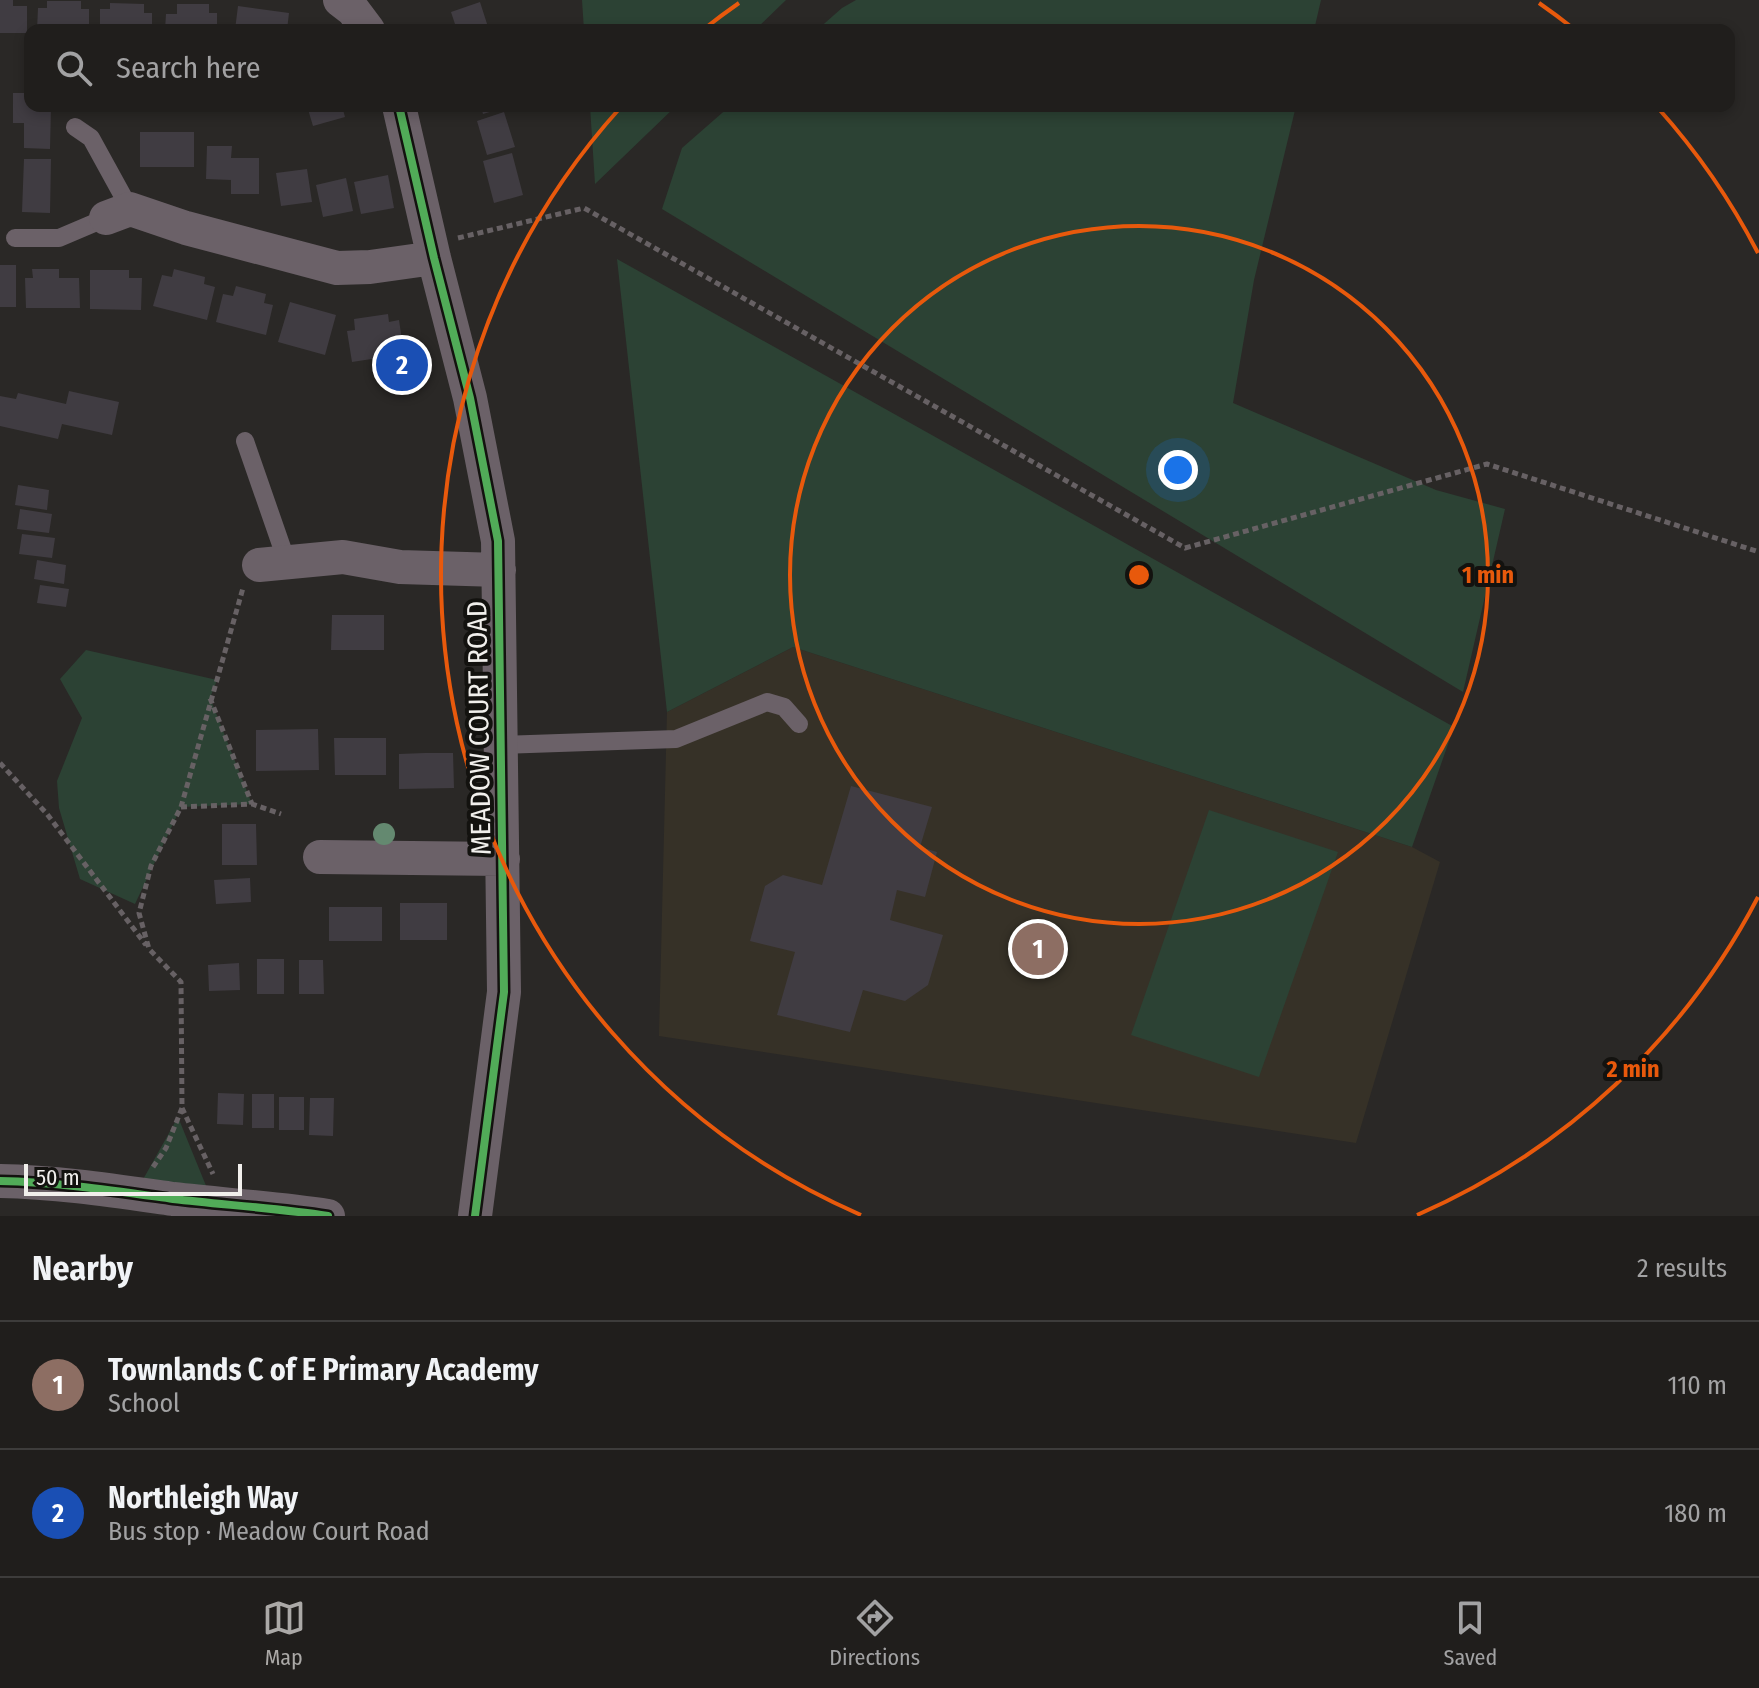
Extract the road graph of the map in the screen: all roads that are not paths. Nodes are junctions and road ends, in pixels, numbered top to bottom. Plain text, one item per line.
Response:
1 (340, 0) edge
2 (364, 24) edge
3 (400, 112) edge
4 (75, 127) dead end
5 (118, 214) junction
6 (15, 238) dead end
7 (432, 251) junction
8 (245, 441) dead end
9 (273, 564) joint
10 (499, 570) junction
11 (799, 724) dead end
12 (502, 745) junction
13 (320, 857) dead end
14 (503, 859) junction
15 (0, 1181) edge
16 (328, 1216) edge
17 (475, 1216) edge

1 - 2 street
3 - 7 street, MEADOW COURT ROAD
4 - 5 lane
5 - 6 lane
5 - 7 street
7 - 10 street, MEADOW COURT ROAD
8 - 9 lane
9 - 10 street
10 - 12 street, MEADOW COURT ROAD
11 - 12 lane
12 - 14 street, MEADOW COURT ROAD
13 - 14 street
14 - 17 street, MEADOW COURT ROAD
15 - 16 street

